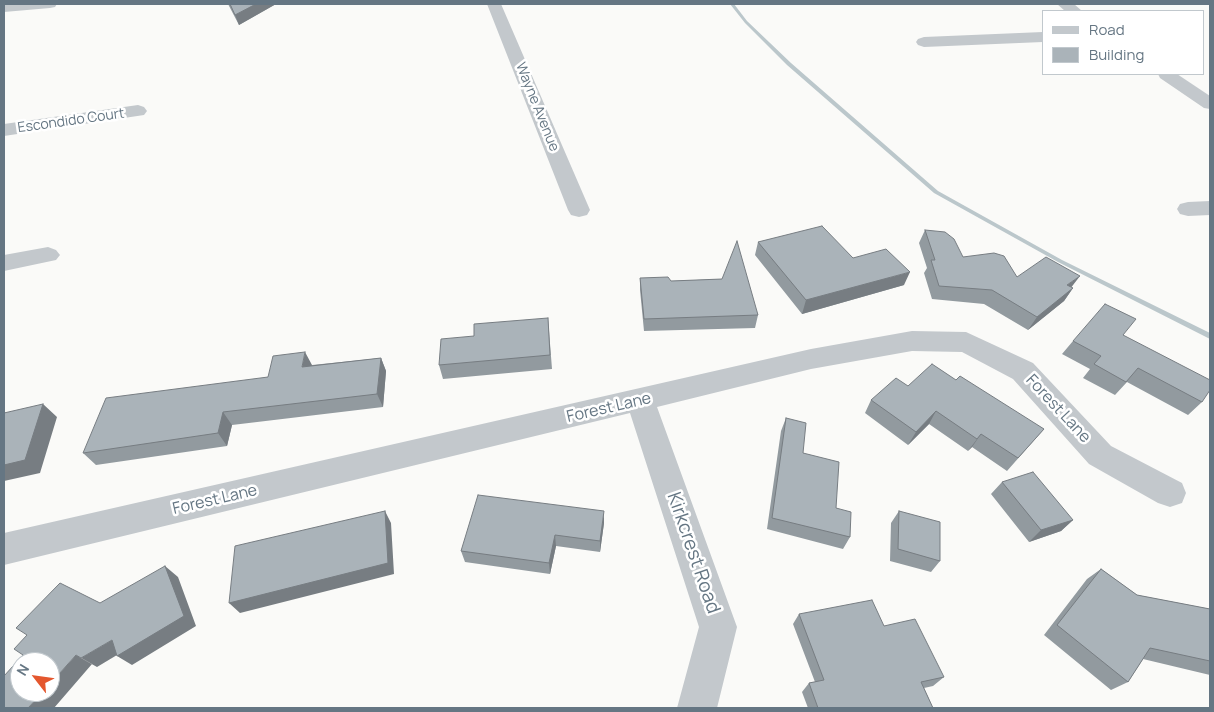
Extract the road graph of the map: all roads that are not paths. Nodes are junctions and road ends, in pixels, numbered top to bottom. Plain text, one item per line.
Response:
1 (50, 4) edge
2 (494, 4) edge
3 (4, 8) edge
4 (1042, 37) edge
5 (924, 42) dead end
6 (1167, 75) edge
7 (1210, 104) edge
8 (138, 112) dead end
9 (4, 130) edge
10 (1210, 208) edge
11 (1188, 209) dead end
12 (579, 210) dead end
13 (48, 255) dead end
14 (4, 263) edge
15 (640, 400) junction
16 (1170, 493) dead end
17 (4, 549) edge
18 (697, 708) edge

1 - 3 street
2 - 12 street, Wayne Avenue
4 - 5 street
6 - 7 street
8 - 9 street, Escondido Court
10 - 11 street
13 - 14 street
15 - 16 street, Forest Lane
15 - 17 street, Forest Lane
15 - 18 street, Kirkcrest Road

